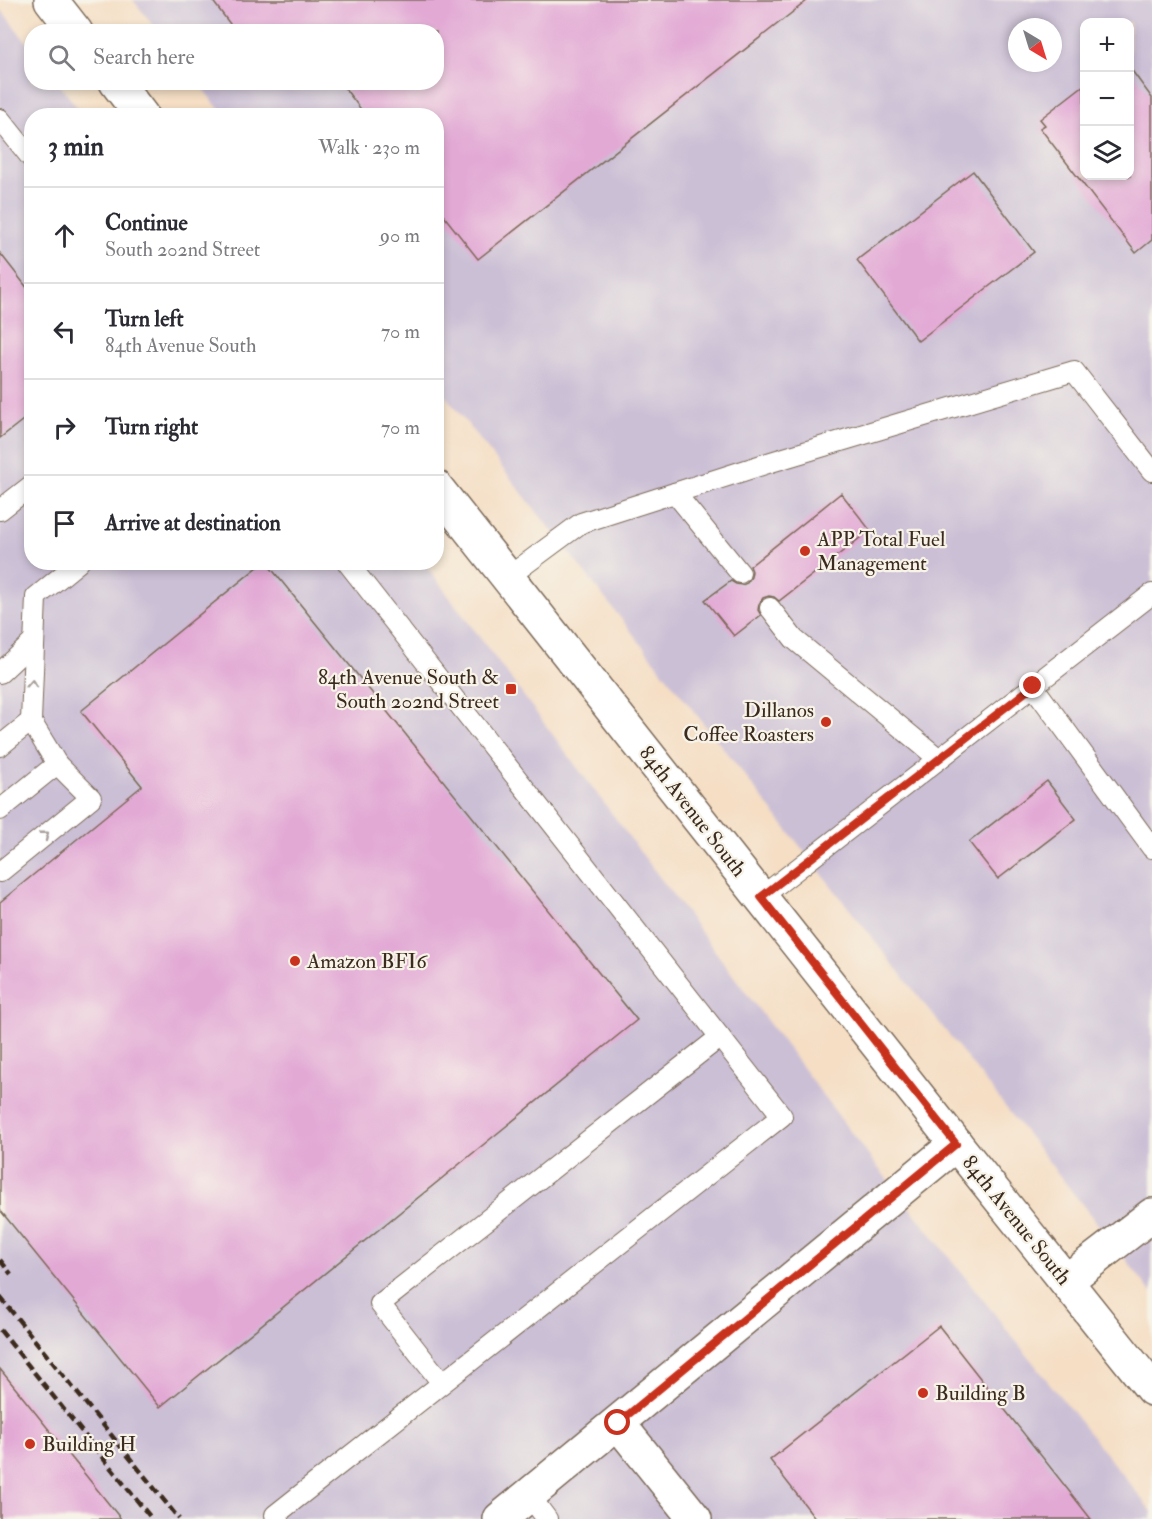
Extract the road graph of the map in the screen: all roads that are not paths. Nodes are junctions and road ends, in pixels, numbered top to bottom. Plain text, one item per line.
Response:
1 (51, 0) edge
2 (70, 24) edge
3 (122, 90) edge
4 (136, 108) edge
5 (0, 119) edge
6 (24, 149) edge
7 (1152, 471) edge
8 (24, 491) edge
9 (675, 493) junction
10 (444, 497) edge
11 (0, 510) edge
12 (69, 570) edge
13 (353, 570) edge
14 (740, 573) dead end
15 (508, 577) junction
16 (1152, 594) edge
17 (770, 609) dead end
18 (34, 641) junction
19 (0, 673) edge
20 (1033, 686) junction
21 (31, 721) junction
22 (0, 746) edge
23 (939, 759) junction
24 (57, 764) junction
25 (0, 810) edge
26 (1152, 848) edge
27 (0, 872) edge
28 (761, 897) junction
29 (720, 1037) junction
30 (956, 1144) junction
31 (1152, 1215) edge
32 (1066, 1281) junction
33 (442, 1383) junction
34 (1152, 1389) edge
35 (618, 1423) junction
36 (538, 1507) edge
37 (279, 1519) edge
38 (500, 1519) edge
39 (695, 1519) edge

1 - 2 main road
3 - 4 main road
5 - 6 lane
7 - 9 lane
8 - 11 lane
9 - 14 lane
9 - 15 lane
10 - 15 main road, 84th Avenue South
12 - 18 lane
13 - 29 lane
15 - 28 main road, 84th Avenue South
16 - 20 lane
17 - 23 lane
18 - 19 lane
21 -> 18 lane
20 - 23 lane
20 - 26 lane
21 - 22 lane
21 - 24 lane
23 - 28 lane
24 - 25 lane
27 -> 24 lane
28 - 30 main road, 84th Avenue South
29 - 33 lane
29 - 33 lane
30 - 32 main road, 84th Avenue South
30 - 35 main road
31 - 32 main road
32 - 34 main road, 84th Avenue South
33 - 37 lane
35 - 36 main road
35 - 39 main road
36 - 38 main road

